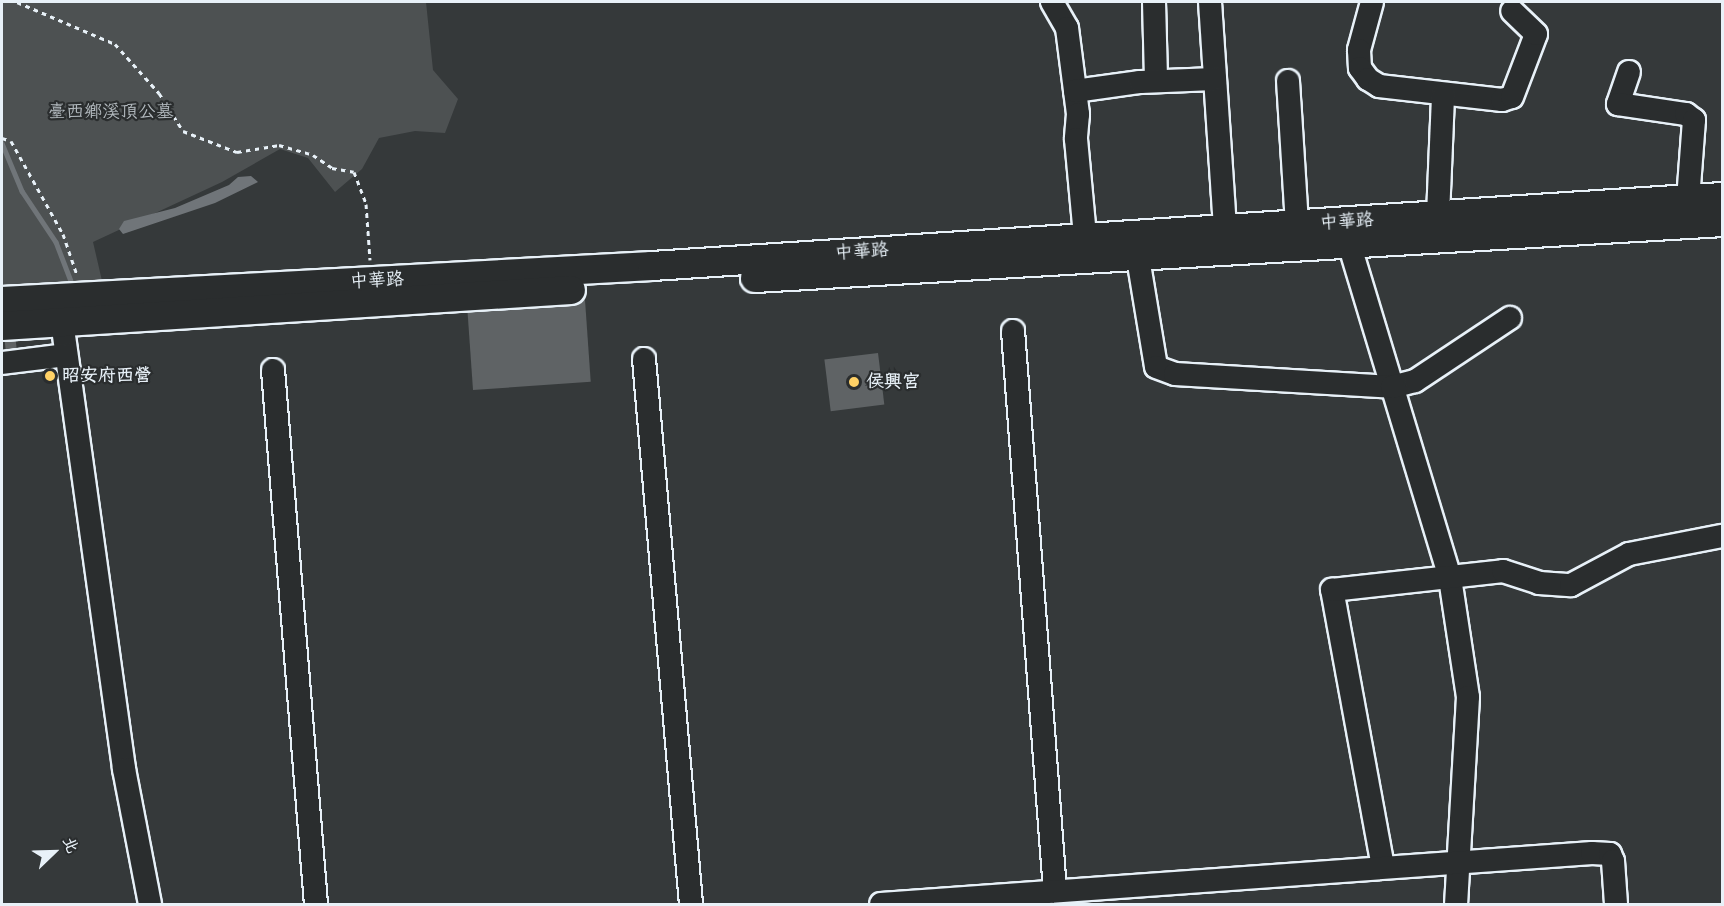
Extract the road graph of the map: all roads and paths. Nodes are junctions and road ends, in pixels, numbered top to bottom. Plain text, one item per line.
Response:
1 (17, 2) edge
2 (1053, 2) edge
3 (1154, 2) edge
4 (1210, 2) edge
5 (1372, 2) edge
6 (1512, 11) dead end
7 (1629, 72) dead end
8 (1215, 79) junction
9 (1156, 81) junction
10 (1288, 81) dead end
11 (1075, 91) junction
12 (1443, 96) junction
13 (3, 138) edge
14 (1722, 197) edge
15 (1688, 199) junction
16 (1438, 216) junction
17 (1722, 222) edge
18 (1297, 225) junction
19 (1225, 229) junction
20 (1346, 234) junction
21 (1085, 236) junction
22 (1138, 258) junction
23 (372, 281) junction
24 (2, 301) edge
25 (66, 306) junction
26 (1510, 318) dead end
27 (2, 326) edge
28 (1013, 331) dead end
29 (66, 355) junction
30 (644, 359) dead end
31 (2, 363) edge
32 (273, 369) dead end
33 (1392, 387) junction
34 (1722, 536) edge
35 (1450, 578) junction
36 (1458, 862) junction
37 (1383, 867) junction
38 (1055, 891) junction
39 (150, 904) edge
40 (316, 904) edge
41 (691, 904) edge
42 (881, 904) edge
43 (1456, 904) edge
44 (1616, 904) edge

1 - 23 path
2 - 11 street
3 - 9 street
4 - 8 street
5 - 12 street
6 - 12 street
7 - 15 street
8 - 9 street
8 - 19 street
9 - 11 street
10 - 18 street
11 - 21 street
12 - 16 street
13 - 25 path
14 - 15 main road, 中華路
15 - 16 main road, 中華路
16 - 20 main road, 中華路
17 - 20 main road, 中華路
18 - 19 main road, 中華路
18 - 20 main road, 中華路
19 - 21 main road, 中華路
20 - 22 main road, 中華路
20 - 33 street
21 - 23 main road, 中華路
22 - 25 main road, 中華路
22 - 33 street
23 - 25 main road, 中華路
24 - 25 main road, 中華路
25 - 27 main road, 中華路
25 - 29 street
26 - 33 street
28 - 38 street
29 - 31 street
29 - 39 street
30 - 41 street
32 - 40 street
33 - 35 street
34 - 35 street
35 - 36 street
35 - 37 street
36 - 37 street
36 - 43 street
36 - 44 street
37 - 38 street
38 - 42 street

